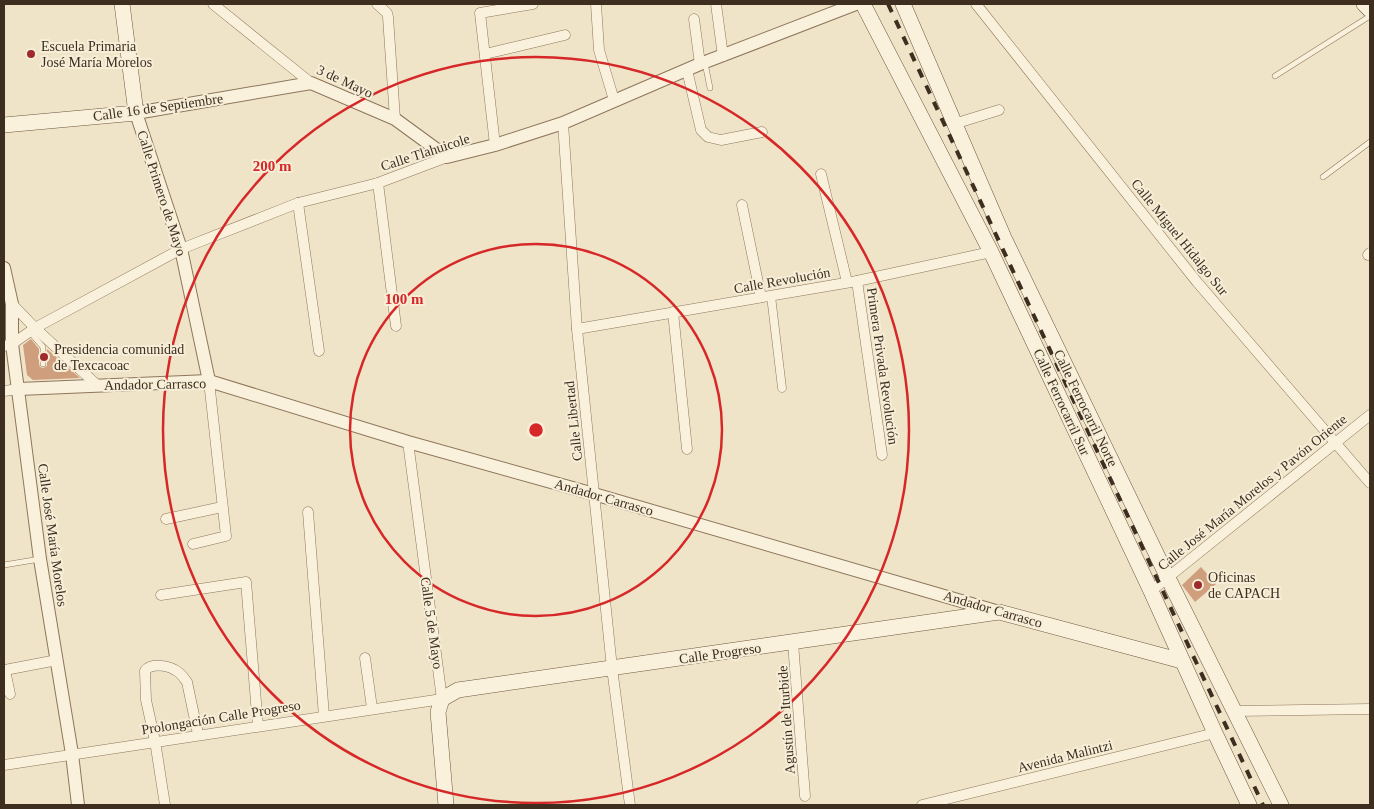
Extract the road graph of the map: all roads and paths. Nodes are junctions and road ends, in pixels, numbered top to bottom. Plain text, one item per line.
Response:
1 (122, 4) edge
2 (213, 4) edge
3 (377, 4) edge
4 (533, 4) edge
5 (596, 4) edge
6 (716, 4) edge
7 (856, 4) edge
8 (863, 4) edge
9 (903, 4) edge
10 (976, 4) edge
11 (1364, 4) edge
12 (1370, 10) edge
13 (1370, 16) edge
14 (694, 19) dead end
15 (565, 35) dead end
16 (485, 54) junction
17 (723, 56) junction
18 (703, 63) junction
19 (687, 70) junction
20 (1275, 76) dead end
21 (311, 84) junction
22 (710, 88) dead end
23 (614, 100) junction
24 (1000, 110) dead end
25 (136, 113) junction
26 (394, 119) junction
27 (563, 123) junction
28 (954, 124) junction
29 (4, 125) edge
30 (762, 132) dead end
31 (1370, 142) edge
32 (495, 145) junction
33 (447, 157) junction
34 (821, 174) dead end
35 (1323, 177) dead end
36 (378, 183) junction
37 (298, 203) junction
38 (742, 205) dead end
39 (181, 249) junction
40 (991, 252) junction
41 (4, 268) edge
42 (852, 281) junction
43 (766, 296) junction
44 (12, 304) junction
45 (673, 312) junction
46 (396, 326) dead end
47 (578, 329) junction
48 (32, 330) junction
49 (8, 345) edge
50 (319, 351) dead end
51 (43, 364) dead end
52 (209, 381) junction
53 (97, 385) junction
54 (782, 388) dead end
55 (19, 389) junction
56 (4, 391) edge
57 (1370, 415) edge
58 (408, 442) junction
59 (1335, 443) junction
60 (687, 449) dead end
61 (882, 454) dead end
62 (1370, 482) edge
63 (594, 494) junction
64 (222, 508) junction
65 (308, 512) dead end
66 (166, 519) dead end
67 (193, 544) dead end
68 (40, 559) junction
69 (4, 565) edge
70 (1168, 578) junction
71 (1151, 591) junction
72 (161, 595) dead end
73 (999, 612) junction
74 (794, 643) junction
75 (365, 658) dead end
76 (56, 660) junction
77 (1182, 660) junction
78 (612, 668) junction
79 (10, 694) dead end
80 (442, 699) junction
81 (372, 708) junction
82 (1370, 709) edge
83 (1234, 711) junction
84 (324, 716) junction
85 (258, 726) junction
86 (1214, 733) junction
87 (198, 734) junction
88 (155, 741) junction
89 (72, 754) junction
90 (4, 765) edge
91 (805, 796) dead end
92 (956, 801) edge
93 (78, 805) edge
94 (165, 805) edge
95 (446, 805) edge
96 (630, 805) edge
97 (922, 805) edge
98 (1249, 805) edge
99 (1281, 805) edge

1 - 25 main road, Calle Primero de Mayo
2 - 21 street, 3 de Mayo
3 - 26 street
4 - 16 street
5 - 23 street
6 - 17 street
7 - 17 street, Calle Tlahuicole
8 - 40 main road, Calle Ferrocarril Sur
9 - 28 main road, Calle Ferrocarril Norte
10 - 59 street, Calle Miguel Hidalgo Sur
11 - 12 main road
13 - 20 lane
14 - 18 street
15 - 16 street
16 - 32 street
17 - 18 street, Calle Tlahuicole
18 - 19 street, Calle Tlahuicole
18 - 22 lane
19 - 23 street, Calle Tlahuicole
19 - 30 street
21 - 25 street, Calle 16 de Septiembre
21 - 26 street, 3 de Mayo
23 - 27 street, Calle Tlahuicole
24 - 28 street
25 - 29 main road, Calle 16 de Septiembre
25 - 39 street, Calle Primero de Mayo
26 - 33 street, 3 de Mayo
27 - 32 street, Calle Tlahuicole
27 - 47 street, Calle Libertad
28 - 70 main road, Calle Ferrocarril Norte
31 - 35 lane
32 - 33 street, Calle Tlahuicole
33 - 36 street, Calle Tlahuicole
34 - 42 street, Primera Privada Revolución
36 - 37 street, Calle Tlahuicole
36 - 46 street
37 - 39 street, Calle Tlahuicole
37 - 50 street
38 - 43 street
39 - 48 street, Calle Tlahuicole
39 - 52 street, Calle Primero de Mayo
40 - 42 street, Calle Revolución
40 - 71 main road, Calle Ferrocarril Sur
41 - 44 street, Calle José María Morelos
42 - 43 street, Calle Revolución
42 - 61 street, Primera Privada Revolución
43 - 45 street, Calle Revolución
43 - 54 street
44 - 48 street
44 - 49 street, Calle José María Morelos
45 - 47 street, Calle Revolución
45 - 60 street
47 - 63 street, Calle Libertad
48 - 49 street, Calle Tlahuicole
48 - 51 lane
48 - 53 street
49 - 55 street, Calle José María Morelos
52 - 53 street, Andador Carrasco
52 - 58 street, Andador Carrasco
52 - 64 street
53 - 55 street, Andador Carrasco
55 - 56 street
55 - 68 street, Calle José María Morelos
57 - 59 street, Calle José María Morelos y Pavón Oriente
58 - 63 street, Andador Carrasco
58 - 80 street, Calle 5 de Mayo
59 - 62 street, Calle Miguel Hidalgo Sur
59 - 70 street, Calle José María Morelos y Pavón Oriente
63 - 73 street, Andador Carrasco
63 - 78 street, Calle Libertad
64 - 66 street
64 - 67 street
65 - 84 street
68 - 69 lane
68 - 76 street, Calle José María Morelos
70 - 71 street, Calle José María Morelos y Pavón Oriente
70 - 83 main road, Calle Ferrocarril Norte
71 - 77 main road, Calle Ferrocarril Sur
72 - 85 street
73 - 74 main road, Calle Progreso
73 - 77 main road, Andador Carrasco
74 - 78 main road, Calle Progreso
74 - 91 street, Agustín de Iturbide
75 - 81 street
76 - 79 street
76 - 89 street, Calle José María Morelos
77 - 86 main road, Calle Ferrocarril Sur
78 - 80 main road, Calle Progreso
78 - 96 street, Calle Libertad
80 - 81 street, Prolongación Calle Progreso
80 - 95 main road, Calle 5 de Mayo
81 - 84 street, Prolongación Calle Progreso
82 - 83 street
83 - 99 main road, Calle Ferrocarril Norte
84 - 85 street, Prolongación Calle Progreso
85 - 87 street, Prolongación Calle Progreso
86 - 92 street, Avenida Malintzi
86 - 98 main road, Calle Ferrocarril Sur
87 - 88 street, Prolongación Calle Progreso
87 - 88 street
88 - 89 street, Prolongación Calle Progreso
88 - 94 street
89 - 90 street, Prolongación Calle Progreso
89 - 93 street, Calle José María Morelos
92 - 97 street, Avenida Malintzi

